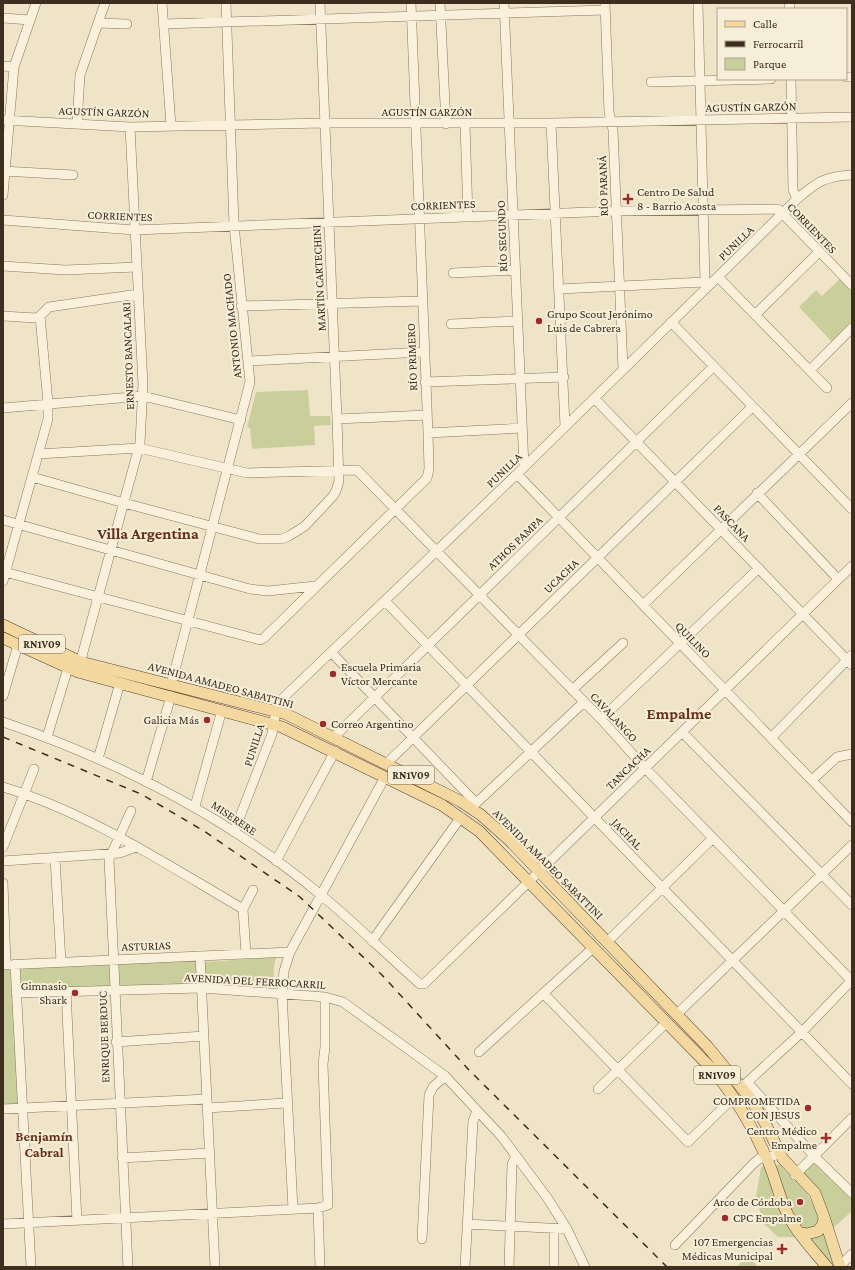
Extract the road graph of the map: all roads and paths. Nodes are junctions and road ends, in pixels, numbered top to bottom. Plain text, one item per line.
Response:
1 (36, 3) edge
2 (105, 3) edge
3 (162, 3) edge
4 (226, 3) edge
5 (320, 3) edge
6 (411, 3) edge
7 (440, 3) edge
8 (504, 3) edge
9 (698, 3) edge
10 (605, 7) edge
11 (505, 14) junction
12 (441, 16) junction
13 (412, 17) junction
14 (3, 18) edge
15 (30, 20) junction
16 (320, 20) junction
17 (98, 23) junction
18 (226, 23) junction
19 (127, 24) dead end
20 (164, 24) junction
21 (3, 66) edge
22 (14, 67) junction
23 (700, 80) junction
24 (717, 80) edge
25 (791, 80) edge
26 (651, 82) dead end
27 (852, 117) edge
28 (793, 118) junction
29 (6, 120) edge
30 (702, 120) junction
31 (611, 121) junction
32 (324, 123) junction
33 (509, 123) junction
34 (551, 123) junction
35 (77, 124) junction
36 (231, 124) junction
37 (416, 124) junction
38 (446, 124) junction
39 (465, 124) junction
40 (171, 126) junction
41 (130, 127) junction
42 (4, 171) edge
43 (74, 175) dead end
44 (852, 175) edge
45 (3, 196) edge
46 (797, 199) junction
47 (704, 210) junction
48 (616, 211) junction
49 (554, 213) junction
50 (513, 214) junction
51 (784, 214) junction
52 (468, 216) junction
53 (419, 218) junction
54 (3, 220) edge
55 (329, 222) junction
56 (234, 225) junction
57 (134, 230) junction
58 (819, 252) junction
59 (3, 266) edge
60 (137, 267) junction
61 (516, 270) junction
62 (453, 273) dead end
63 (718, 277) junction
64 (707, 284) junction
65 (852, 285) edge
66 (620, 286) junction
67 (559, 289) junction
68 (138, 294) junction
69 (422, 301) junction
70 (333, 303) junction
71 (241, 306) junction
72 (755, 315) junction
73 (3, 316) edge
74 (40, 316) junction
75 (518, 321) junction
76 (671, 322) junction
77 (451, 324) dead end
78 (852, 328) edge
79 (424, 352) junction
80 (335, 356) junction
81 (249, 361) junction
82 (714, 366) junction
83 (623, 369) junction
84 (810, 370) junction
85 (564, 377) junction
86 (520, 378) junction
87 (425, 382) junction
88 (827, 388) dead end
89 (143, 396) junction
90 (594, 398) junction
91 (48, 403) junction
92 (852, 403) edge
93 (752, 407) junction
94 (3, 408) edge
95 (427, 415) junction
96 (337, 419) junction
97 (241, 420) junction
98 (565, 426) junction
99 (522, 428) junction
100 (428, 433) junction
101 (636, 441) junction
102 (139, 448) junction
103 (38, 454) junction
104 (798, 454) junction
105 (524, 467) junction
106 (228, 469) junction
107 (339, 470) junction
108 (517, 474) junction
109 (32, 476) junction
110 (675, 482) junction
111 (757, 493) junction
112 (124, 503) junction
113 (395, 509) junction
114 (852, 509) edge
115 (558, 517) junction
116 (3, 520) edge
117 (19, 524) junction
118 (212, 527) junction
119 (721, 529) junction
120 (111, 550) junction
121 (436, 551) junction
122 (597, 558) junction
123 (852, 566) edge
124 (759, 568) junction
125 (4, 576) edge
126 (199, 576) junction
127 (838, 579) junction
128 (315, 586) junction
129 (479, 595) junction
130 (98, 597) junction
131 (385, 600) junction
132 (643, 605) junction
133 (803, 614) junction
134 (188, 621) junction
135 (3, 625) edge
136 (518, 635) junction
137 (3, 638) edge
138 (623, 643) dead end
139 (680, 644) junction
140 (18, 645) junction
141 (428, 645) junction
142 (331, 652) junction
143 (850, 660) edge
144 (76, 667) junction
145 (120, 683) junction
146 (466, 685) junction
147 (572, 690) junction
148 (725, 690) junction
149 (171, 691) junction
150 (3, 696) edge
151 (374, 697) junction
152 (584, 702) junction
153 (222, 710) junction
154 (276, 711) junction
155 (601, 719) junction
156 (3, 722) edge
157 (273, 724) junction
158 (682, 732) junction
159 (47, 737) junction
160 (334, 738) junction
161 (412, 738) junction
162 (771, 738) junction
163 (335, 751) junction
164 (530, 751) junction
165 (852, 754) edge
166 (98, 758) junction
167 (386, 763) junction
168 (645, 768) junction
169 (34, 769) dead end
170 (385, 777) junction
171 (812, 780) junction
172 (146, 782) junction
173 (3, 787) edge
174 (24, 794) junction
175 (195, 806) junction
176 (474, 806) junction
177 (131, 811) dead end
178 (461, 817) junction
179 (595, 818) junction
180 (852, 822) edge
181 (234, 832) junction
182 (119, 836) junction
183 (713, 838) junction
184 (852, 844) edge
185 (3, 847) edge
186 (136, 847) junction
187 (110, 854) junction
188 (56, 858) junction
189 (3, 861) edge
190 (276, 861) junction
191 (539, 872) junction
192 (822, 874) junction
193 (530, 881) junction
194 (3, 883) edge
195 (663, 888) junction
196 (253, 890) dead end
197 (321, 895) junction
198 (852, 905) edge
199 (243, 910) junction
200 (784, 911) junction
201 (372, 941) junction
202 (607, 942) junction
203 (593, 948) junction
204 (290, 952) junction
205 (246, 954) junction
206 (200, 956) junction
207 (113, 959) junction
208 (733, 960) junction
209 (61, 962) junction
210 (8, 965) edge
211 (852, 981) edge
212 (420, 984) joint
213 (201, 988) junction
214 (115, 990) junction
215 (66, 991) junction
216 (16, 993) junction
217 (282, 993) junction
218 (543, 993) junction
219 (325, 997) junction
220 (676, 1015) junction
221 (666, 1023) junction
222 (802, 1032) junction
223 (204, 1036) junction
224 (116, 1042) junction
225 (478, 1052) dead end
226 (618, 1069) junction
227 (444, 1076) junction
228 (852, 1084) edge
229 (745, 1085) junction
230 (598, 1089) dead end
231 (734, 1096) junction
232 (119, 1103) junction
233 (207, 1103) junction
234 (286, 1103) junction
235 (71, 1106) junction
236 (22, 1108) junction
237 (3, 1109) edge
238 (477, 1111) junction
239 (852, 1118) edge
240 (210, 1153) junction
241 (780, 1154) junction
242 (516, 1156) junction
243 (814, 1156) junction
244 (122, 1158) junction
245 (767, 1158) junction
246 (795, 1175) junction
247 (852, 1193) edge
248 (318, 1208) junction
249 (293, 1209) junction
250 (212, 1213) junction
251 (824, 1217) junction
252 (125, 1218) junction
253 (77, 1220) junction
254 (29, 1223) junction
255 (3, 1224) edge
256 (467, 1224) junction
257 (510, 1226) junction
258 (554, 1229) junction
259 (567, 1229) junction
260 (798, 1232) junction
261 (422, 1239) dead end
262 (675, 1245) dead end
263 (852, 1254) edge
264 (31, 1267) edge
265 (128, 1267) edge
266 (215, 1267) edge
267 (320, 1267) edge
268 (465, 1267) edge
269 (509, 1267) edge
270 (554, 1267) edge
271 (585, 1267) edge
272 (827, 1267) edge
273 (839, 1267) edge

1 - 15 street
2 - 17 street
3 - 20 street
4 - 18 street, ANTONIO MACHADO
5 - 16 street, MARTÍN CARTECHINI
6 - 13 street, RÍO PRIMERO
7 - 12 street
8 - 11 street, RÍO SEGUNDO
9 - 23 street
10 - 11 street
10 - 31 street, RÍO PARANÁ
11 - 12 street
11 - 33 street, RÍO SEGUNDO
12 - 13 street
12 - 38 street
13 - 16 street
13 - 37 street, RÍO PRIMERO
14 - 15 street
15 - 22 street
16 - 18 street
16 - 32 street, MARTÍN CARTECHINI
17 - 19 street
17 - 35 street
18 - 20 street
18 - 36 street, ANTONIO MACHADO
20 - 40 street
21 - 22 street
22 - 29 street
23 - 24 street
23 - 26 street
23 - 30 street
25 - 28 street
27 - 28 street, AGUSTÍN GARZÓN
28 - 30 street, AGUSTÍN GARZÓN
28 - 46 street
29 - 35 street, AGUSTÍN GARZÓN
29 - 42 street
30 - 31 street, AGUSTÍN GARZÓN
30 - 47 street
31 - 34 street, AGUSTÍN GARZÓN
31 - 48 street, RÍO PARANÁ
32 - 36 street, AGUSTÍN GARZÓN
32 - 37 street, AGUSTÍN GARZÓN
32 - 55 street, MARTÍN CARTECHINI
33 - 34 street, AGUSTÍN GARZÓN
33 - 39 street, AGUSTÍN GARZÓN
33 - 50 street, RÍO SEGUNDO
34 - 49 street
35 - 41 street, AGUSTÍN GARZÓN
36 - 40 street, AGUSTÍN GARZÓN
36 - 56 street, ANTONIO MACHADO
37 - 38 street, AGUSTÍN GARZÓN
37 - 53 street, RÍO PRIMERO
38 - 39 street, AGUSTÍN GARZÓN
39 - 52 street
40 - 41 street, AGUSTÍN GARZÓN
41 - 57 street, ERNESTO BANCALARI
42 - 43 street
42 - 45 street
44 - 46 street, PUNILLA
46 - 51 street, PUNILLA
47 - 48 street, CORRIENTES
47 - 51 street, CORRIENTES
47 - 64 street
48 - 49 street, CORRIENTES
48 - 66 street, RÍO PARANÁ
49 - 50 street, CORRIENTES
49 - 67 street
50 - 52 street, CORRIENTES
50 - 61 street, RÍO SEGUNDO
51 - 58 street, CORRIENTES
51 - 63 street, PUNILLA
52 - 53 street, CORRIENTES
53 - 55 street, CORRIENTES
53 - 69 street, RÍO PRIMERO
54 - 57 street, CORRIENTES
55 - 56 street, CORRIENTES
55 - 70 street, MARTÍN CARTECHINI
56 - 57 street, CORRIENTES
56 - 71 street, ANTONIO MACHADO
57 - 60 street, ERNESTO BANCALARI
58 - 65 street, CORRIENTES
58 - 72 street
59 - 60 street
60 - 68 street, ERNESTO BANCALARI
61 - 62 street
61 - 75 street, RÍO SEGUNDO
63 - 64 street, PUNILLA
63 - 72 street
64 - 66 street
64 - 76 street, PUNILLA
66 - 67 street
66 - 83 street, RÍO PARANÁ
67 - 85 street
68 - 74 street
68 - 89 street, ERNESTO BANCALARI
69 - 70 street
69 - 79 street, RÍO PRIMERO
70 - 71 street
70 - 80 street, MARTÍN CARTECHINI
71 - 81 street, ANTONIO MACHADO
72 - 84 street
73 - 74 street
74 - 91 street
75 - 77 street
75 - 86 street, RÍO SEGUNDO
76 - 82 street
76 - 83 street, PUNILLA
78 - 84 street
79 - 80 street
79 - 87 street, RÍO PRIMERO
80 - 81 street
80 - 96 street, MARTÍN CARTECHINI
81 - 97 street, ANTONIO MACHADO
82 - 93 street
82 - 101 street, ATHOS PAMPA
83 - 90 street, PUNILLA
84 - 88 street
85 - 86 street
85 - 98 street
86 - 87 street
86 - 99 street, RÍO SEGUNDO
87 - 95 street, RÍO PRIMERO
89 - 91 street
89 - 97 street
89 - 102 street, ERNESTO BANCALARI
90 - 98 street, PUNILLA
90 - 101 street, PASCANA
91 - 94 street
91 - 103 street
92 - 104 street
93 - 104 street
93 - 110 street, UCACHA
95 - 96 street
95 - 100 street, RÍO PRIMERO
96 - 107 street, MARTÍN CARTECHINI
97 - 106 street, ANTONIO MACHADO
98 - 105 street, PUNILLA
99 - 100 street
99 - 105 street, RÍO SEGUNDO
100 - 113 street, RÍO PRIMERO
101 - 110 street, PASCANA
101 - 115 street, ATHOS PAMPA
102 - 103 street
102 - 106 street
102 - 112 street, ERNESTO BANCALARI
103 - 109 street
104 - 111 street
104 - 114 street
105 - 108 street, PUNILLA
106 - 107 street
106 - 118 street, ANTONIO MACHADO
107 - 113 street, CAVALANGO
107 - 118 street, MARTÍN CARTECHINI
108 - 115 street, QUILINO
108 - 121 street, PUNILLA
109 - 112 street
109 - 117 street
110 - 119 street, PASCANA
110 - 122 street, UCACHA
111 - 119 street
111 - 127 street
112 - 118 street
112 - 120 street, ERNESTO BANCALARI
113 - 121 street, CAVALANGO
113 - 128 street, RÍO PRIMERO
115 - 122 street, QUILINO
115 - 129 street, ATHOS PAMPA
116 - 117 street
117 - 120 street
117 - 125 street
118 - 126 street, ANTONIO MACHADO
119 - 124 street, PASCANA
119 - 132 street
120 - 126 street
120 - 130 street, ERNESTO BANCALARI
121 - 129 street, CAVALANGO
121 - 131 street, PUNILLA
122 - 132 street, QUILINO
122 - 136 street, UCACHA
123 - 127 street, TANCACHA
124 - 133 street, PASCANA
124 - 139 street
125 - 130 street
126 - 128 street
126 - 134 street, ANTONIO MACHADO
127 - 133 street, TANCACHA
128 - 134 street, RÍO PRIMERO
129 - 136 street, CAVALANGO
129 - 141 street, ATHOS PAMPA
130 - 134 street
130 - 144 street, ERNESTO BANCALARI
131 - 141 street, JACHAL
131 - 142 street, PUNILLA
132 - 139 street, QUILINO
133 - 143 street, PASCANA
133 - 148 street, TANCACHA
134 - 149 street, ANTONIO MACHADO
135 - 144 main road, AVENIDA AMADEO SABATTINI / RN1V09
136 - 146 street, UCACHA
136 - 147 street, CAVALANGO
137 - 140 main road, AVENIDA AMADEO SABATTINI / RN1V09
138 - 147 street
139 - 148 street, QUILINO
139 - 155 street
140 - 144 main road, AVENIDA AMADEO SABATTINI / RN1V09
140 - 150 street
141 - 146 street, JACHAL
141 - 151 street, ATHOS PAMPA
142 - 151 street
142 - 154 street, PUNILLA
143 - 162 street
144 - 145 main road, AVENIDA AMADEO SABATTINI / RN1V09
144 - 149 main road, AVENIDA AMADEO SABATTINI / RN1V09
144 - 159 street, ERNESTO BANCALARI
145 - 149 main road, AVENIDA AMADEO SABATTINI / RN1V09
145 - 166 street
146 - 161 street, UCACHA
146 - 164 street, JACHAL
147 - 152 street, CAVALANGO
148 - 158 street, TANCACHA
148 - 162 street, QUILINO
149 - 153 main road, AVENIDA AMADEO SABATTINI / RN1V09
149 - 154 main road, AVENIDA AMADEO SABATTINI / RN1V09
149 - 172 street, ANTONIO MACHADO
151 - 160 street, ATHOS PAMPA
151 - 161 street
152 - 155 street, CAVALANGO
152 - 164 street
153 - 157 main road, AVENIDA AMADEO SABATTINI / RN1V09
153 - 175 street
154 - 157 street, PUNILLA
154 - 160 main road, AVENIDA AMADEO SABATTINI / RN1V09
155 - 168 street, CAVALANGO
156 - 159 street, MISERERE
157 - 163 main road, AVENIDA AMADEO SABATTINI / RN1V09
157 - 181 street, PUNILLA
158 - 168 street, TANCACHA
158 - 192 street
159 - 166 street, MISERERE
160 - 167 main road, AVENIDA AMADEO SABATTINI / RN1V09
161 - 167 street, UCACHA
161 - 176 street
162 - 171 street, QUILINO
163 - 170 main road, AVENIDA AMADEO SABATTINI / RN1V09
163 - 190 street
164 - 176 street
164 - 179 street, JACHAL
165 - 171 street
166 - 172 street, MISERERE
167 - 176 main road, AVENIDA AMADEO SABATTINI / RN1V09
168 - 179 street, TANCACHA
168 - 183 street, CAVALANGO
169 - 174 street
170 - 178 main road, AVENIDA AMADEO SABATTINI / RN1V09
170 - 197 street
171 - 180 street, QUILINO
172 - 175 street, MISERERE
173 - 174 street
174 - 182 street
174 - 185 street
175 - 181 street, MISERERE
176 - 191 main road, AVENIDA AMADEO SABATTINI / RN1V09
177 - 182 street, ENRIQUE BERDUC
178 - 193 main road, AVENIDA AMADEO SABATTINI / RN1V09
178 - 201 street
179 - 191 street, TANCACHA
179 - 195 street, JACHAL
181 - 190 street, MISERERE
182 - 186 street
182 - 187 street, ENRIQUE BERDUC
183 - 195 street
183 - 200 street, CAVALANGO
184 - 192 street
186 - 187 street
186 - 199 street
187 - 188 street
187 - 207 street, ENRIQUE BERDUC
188 - 189 street
188 - 209 street
190 - 197 street, MISERERE
191 - 193 street, TANCACHA
191 - 202 main road, AVENIDA AMADEO SABATTINI / RN1V09
192 - 198 street
192 - 200 street
193 - 203 main road, AVENIDA AMADEO SABATTINI / RN1V09
193 - 212 street, TANCACHA
194 - 210 street
195 - 202 street
195 - 208 street, JACHAL
196 - 199 street
197 - 201 street, MISERERE
197 - 204 street
199 - 205 street
200 - 208 street
200 - 211 street, CAVALANGO
201 - 212 street, MISERERE
202 - 220 main road, AVENIDA AMADEO SABATTINI / RN1V09
203 - 218 street
203 - 221 main road, AVENIDA AMADEO SABATTINI / RN1V09
204 - 205 street, ASTURIAS
204 - 217 street
205 - 206 street, ASTURIAS
206 - 207 street, ASTURIAS
206 - 213 street
207 - 209 street, ASTURIAS
207 - 214 street, ENRIQUE BERDUC
208 - 220 street
208 - 222 street, JACHAL
209 - 210 street, ASTURIAS
210 - 216 street
211 - 222 street
213 - 214 street, AVENIDA DEL FERROCARRIL
213 - 217 street, AVENIDA DEL FERROCARRIL
213 - 223 street
214 - 215 street, AVENIDA DEL FERROCARRIL
214 - 224 street, ENRIQUE BERDUC
215 - 216 street, AVENIDA DEL FERROCARRIL
215 - 235 street
216 - 236 street
217 - 219 street, AVENIDA DEL FERROCARRIL
217 - 234 street
218 - 225 street
218 - 226 street
219 - 227 street, AVENIDA DEL FERROCARRIL
219 - 248 street
220 - 229 main road, AVENIDA AMADEO SABATTINI / RN1V09
221 - 226 street
221 - 231 main road, AVENIDA AMADEO SABATTINI / RN1V09
222 - 228 street, JACHAL
222 - 229 street
223 - 224 street
223 - 233 street
224 - 232 street, ENRIQUE BERDUC
226 - 230 street
226 - 231 street
227 - 238 street, AVENIDA DEL FERROCARRIL
227 - 261 street
229 - 241 main road, AVENIDA AMADEO SABATTINI / RN1V09
229 - 243 street
231 - 245 main road, AVENIDA AMADEO SABATTINI / RN1V09
232 - 233 street
232 - 235 street
232 - 244 street, ENRIQUE BERDUC
233 - 234 street
233 - 240 street
234 - 249 street
235 - 236 street
235 - 253 street
236 - 237 street
236 - 254 street
238 - 242 street, AVENIDA DEL FERROCARRIL
238 - 256 street
239 - 243 street
240 - 244 street
240 - 250 street
241 - 245 street
241 - 246 main road, AVENIDA AMADEO SABATTINI / RN1V09
242 - 257 street
242 - 259 street, AVENIDA DEL FERROCARRIL
243 - 246 street
243 - 247 street
244 - 252 street, ENRIQUE BERDUC
245 - 260 main road, AVENIDA AMADEO SABATTINI / RN1V09
245 - 262 street
246 - 251 main road, AVENIDA AMADEO SABATTINI / RN1V09
248 - 249 street
248 - 267 street
249 - 250 street
250 - 252 street
250 - 266 street
251 - 260 main road
251 - 273 main road, AVENIDA AMADEO SABATTINI / RN1V09
252 - 253 street
252 - 265 street, ENRIQUE BERDUC
253 - 254 street
254 - 255 street
254 - 264 street
256 - 257 street
256 - 268 street
257 - 258 street
257 - 269 street
258 - 259 street
258 - 270 street
259 - 271 street, AVENIDA DEL FERROCARRIL
260 - 272 main road, AVENIDA AMADEO SABATTINI / RN1V09
263 - 273 street

